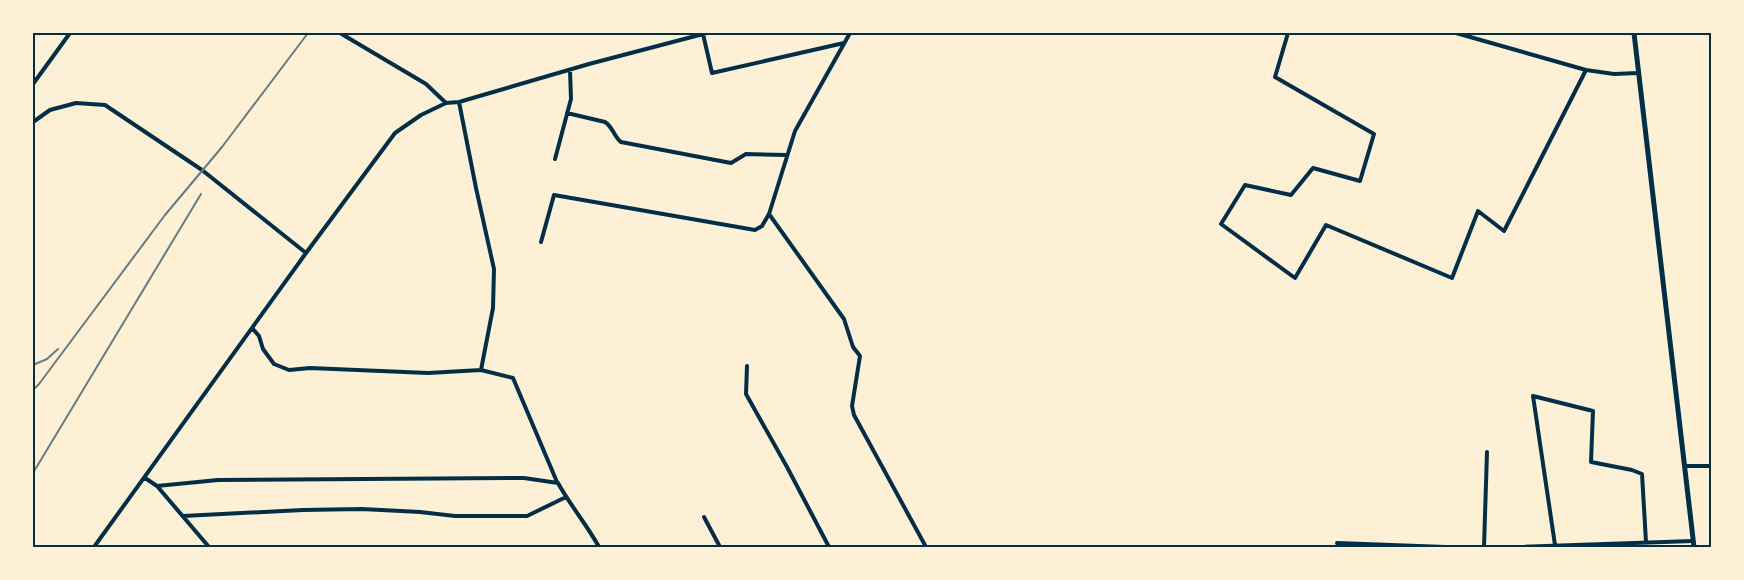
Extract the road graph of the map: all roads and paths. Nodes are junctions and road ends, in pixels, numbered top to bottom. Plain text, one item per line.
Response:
1 (70, 33) edge
2 (340, 33) edge
3 (850, 33) edge
4 (1288, 33) edge
5 (1456, 33) edge
6 (1634, 33) edge
7 (705, 34) edge
8 (844, 43) junction
9 (570, 70) junction
10 (1586, 70) junction
11 (1638, 73) junction
12 (33, 84) edge
13 (459, 102) junction
14 (446, 103) junction
15 (567, 113) junction
16 (33, 122) edge
17 (787, 154) junction
18 (555, 159) dead end
19 (769, 214) junction
20 (541, 242) dead end
21 (306, 253) junction
22 (252, 328) junction
23 (747, 366) dead end
24 (481, 370) junction
25 (1487, 452) dead end
26 (1711, 465) edge
27 (1684, 466) junction
28 (145, 478) junction
29 (558, 483) junction
30 (158, 486) junction
31 (566, 497) junction
32 (183, 516) junction
33 (704, 517) dead end
34 (1646, 542) junction
35 (1337, 543) dead end
36 (1694, 544) edge
37 (1555, 545) junction
38 (94, 547) edge
39 (208, 547) edge
40 (599, 547) edge
41 (720, 547) edge
42 (829, 547) edge
43 (926, 547) edge
44 (1446, 547) edge
45 (1484, 547) edge
46 (1517, 547) edge

1 - 12 street
2 - 14 street
3 - 8 street
4 - 10 street
5 - 10 street
6 - 11 main road
7 - 8 street
7 - 9 street
8 - 17 street
9 - 13 street
9 - 15 street
10 - 11 street
11 - 27 main road
13 - 14 street
13 - 24 street
14 - 21 street
15 - 17 street
15 - 18 street
16 - 21 street
17 - 19 street
19 - 20 street
19 - 43 street
21 - 22 street
22 - 24 street
22 - 28 street
23 - 42 street
24 - 29 street
25 - 45 street
26 - 27 street
27 - 36 main road
28 - 30 street
28 - 38 street
29 - 30 street
29 - 31 street
30 - 32 street
31 - 32 street
31 - 40 street
32 - 39 street
33 - 41 street
34 - 36 street
34 - 37 street
34 - 37 street
35 - 44 street
37 - 46 street

